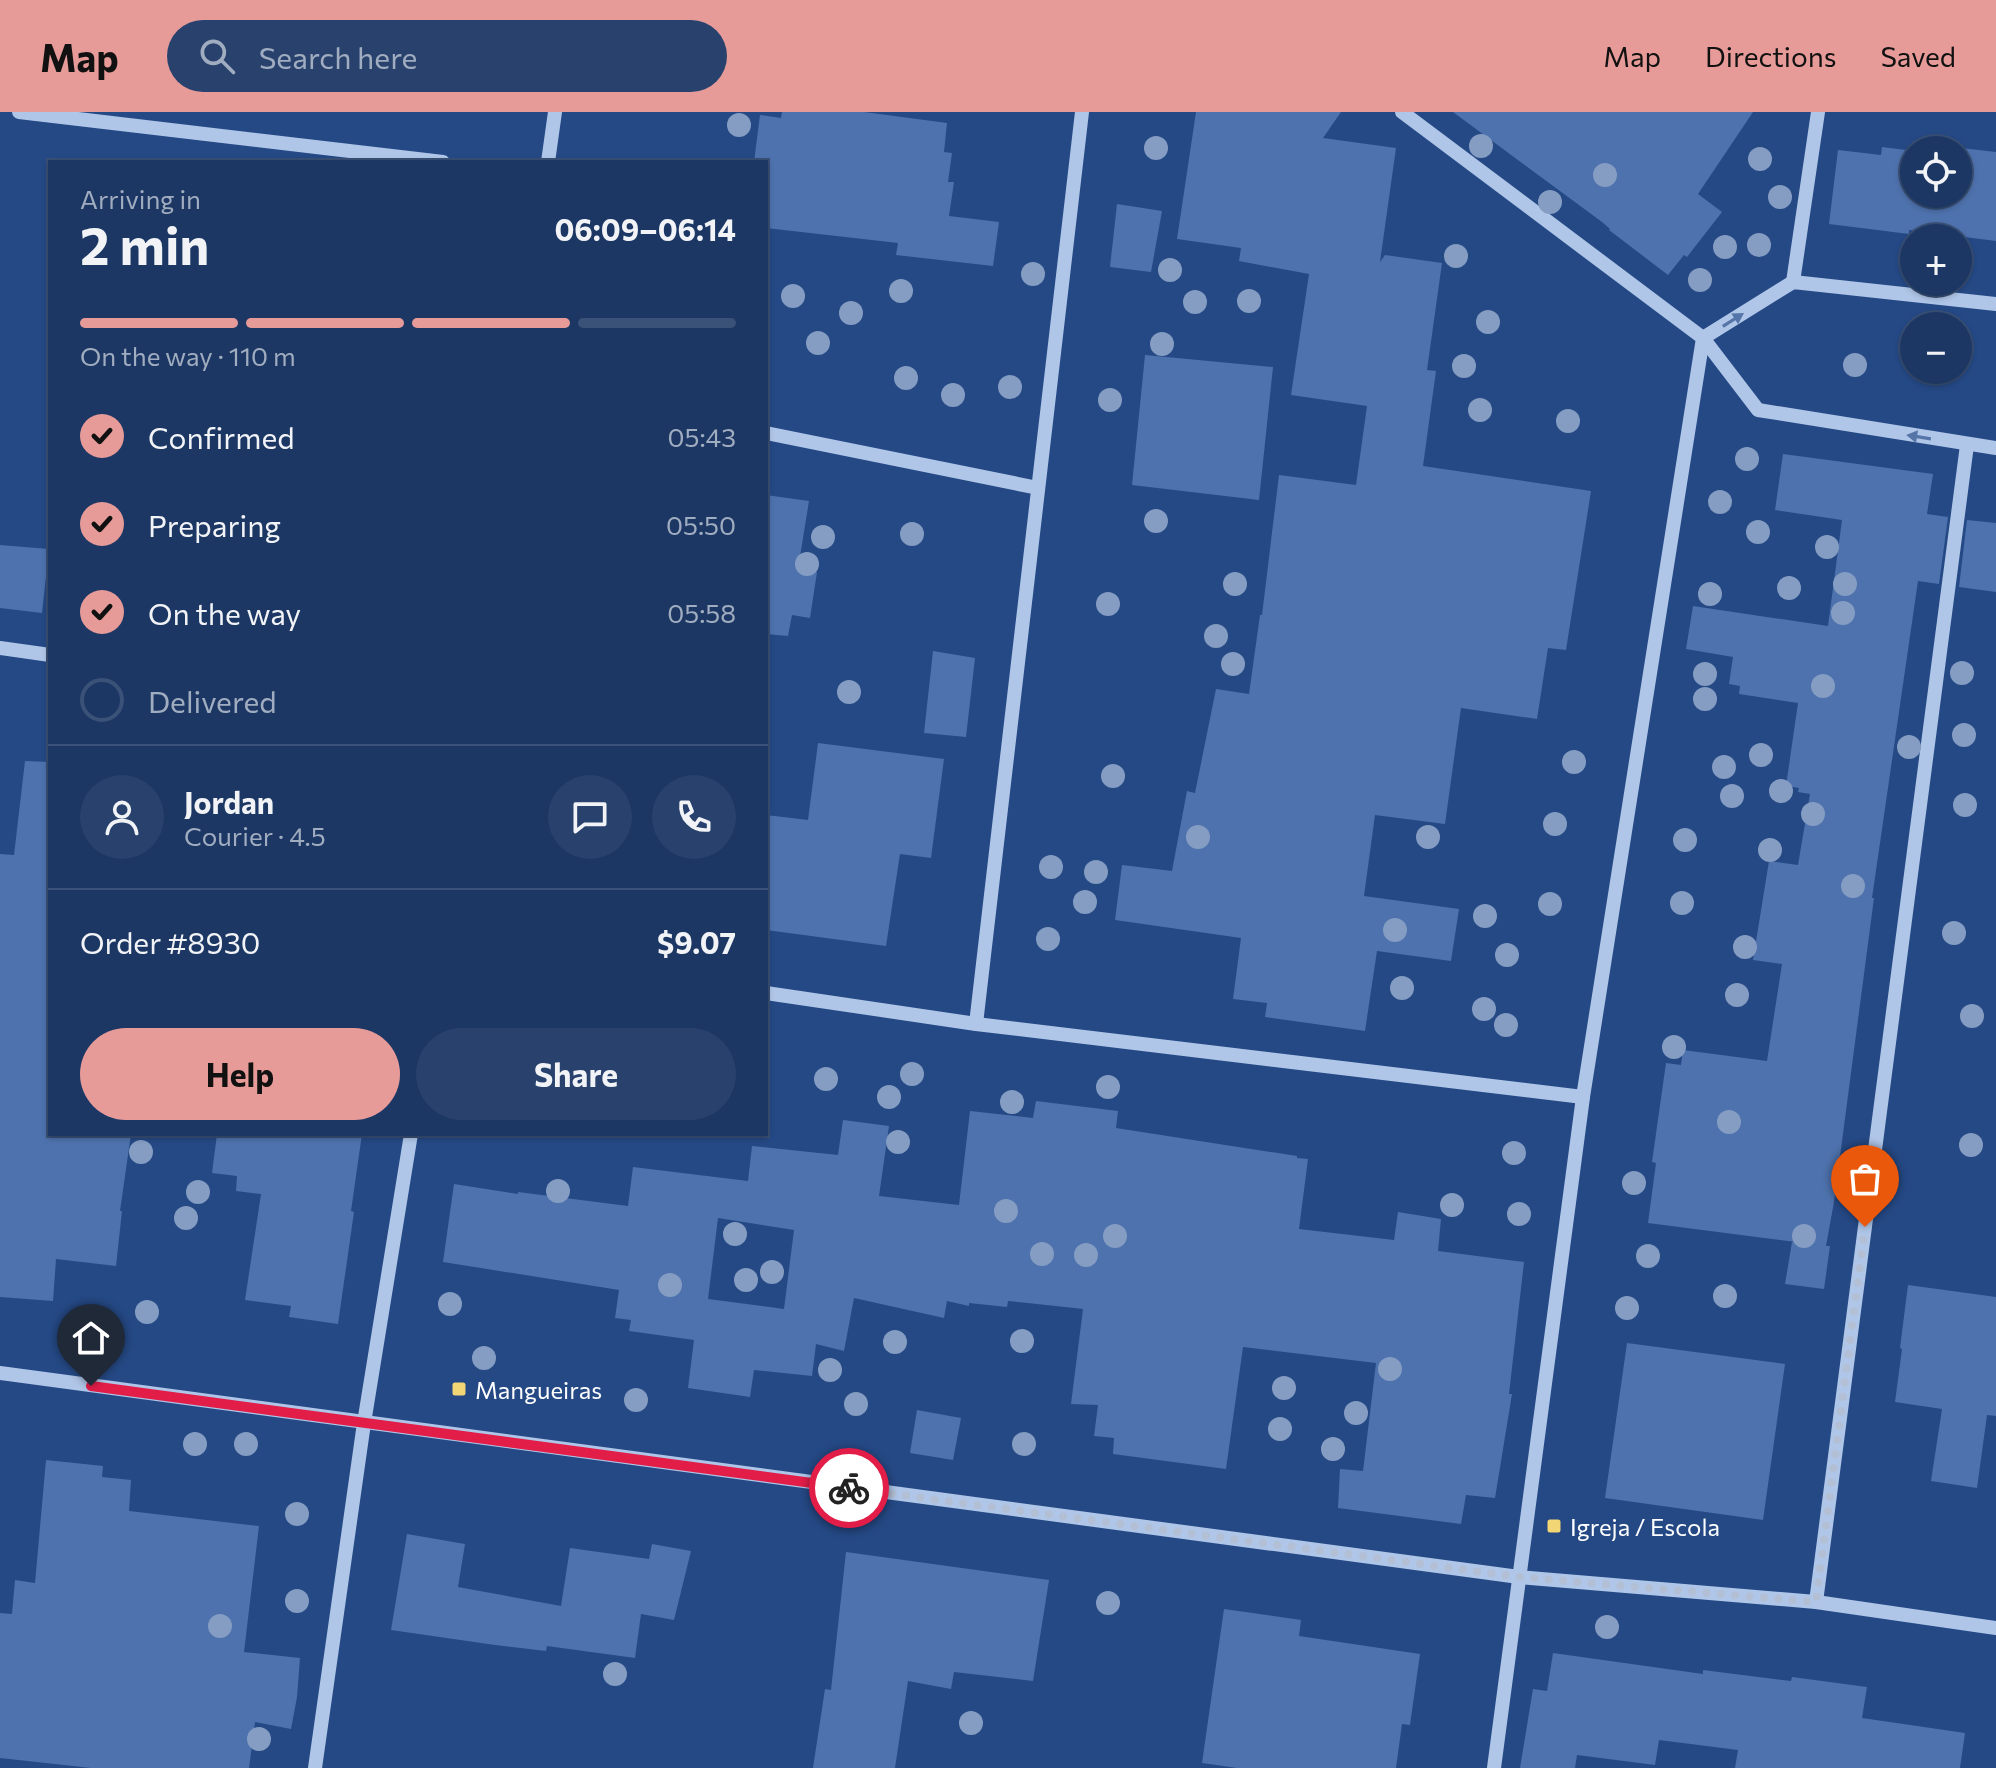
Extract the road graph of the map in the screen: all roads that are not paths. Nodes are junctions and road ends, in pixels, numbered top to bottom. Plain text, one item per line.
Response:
1 (19, 112) edge
2 (555, 112) edge
3 (1082, 112) edge
4 (1402, 112) edge
5 (1818, 112) edge
6 (426, 160) edge
7 (548, 160) edge
8 (1793, 282) junction
9 (1996, 304) edge
10 (1703, 338) junction
11 (768, 433) edge
12 (1967, 445) junction
13 (1996, 448) edge
14 (1038, 488) junction
15 (0, 648) edge
16 (48, 655) edge
17 (768, 993) edge
18 (976, 1024) junction
19 (1583, 1097) junction
20 (411, 1136) edge
21 (0, 1373) edge
22 (364, 1423) junction
23 (1519, 1577) junction
24 (1816, 1602) junction
25 (1996, 1628) edge
26 (315, 1768) edge
27 (1494, 1768) edge

1 - 6 street
2 - 7 street
3 - 14 street
4 - 10 street
5 - 8 street
8 - 9 street
10 -> 8 street
12 -> 10 street
10 - 19 street
11 - 14 street
12 - 13 street
12 - 24 street
14 - 18 street
15 - 16 street
17 - 18 street
18 - 19 street
19 - 23 street
20 - 22 street
21 - 22 street
22 - 23 street
22 - 26 street
23 - 24 street
23 - 27 street
24 - 25 street

